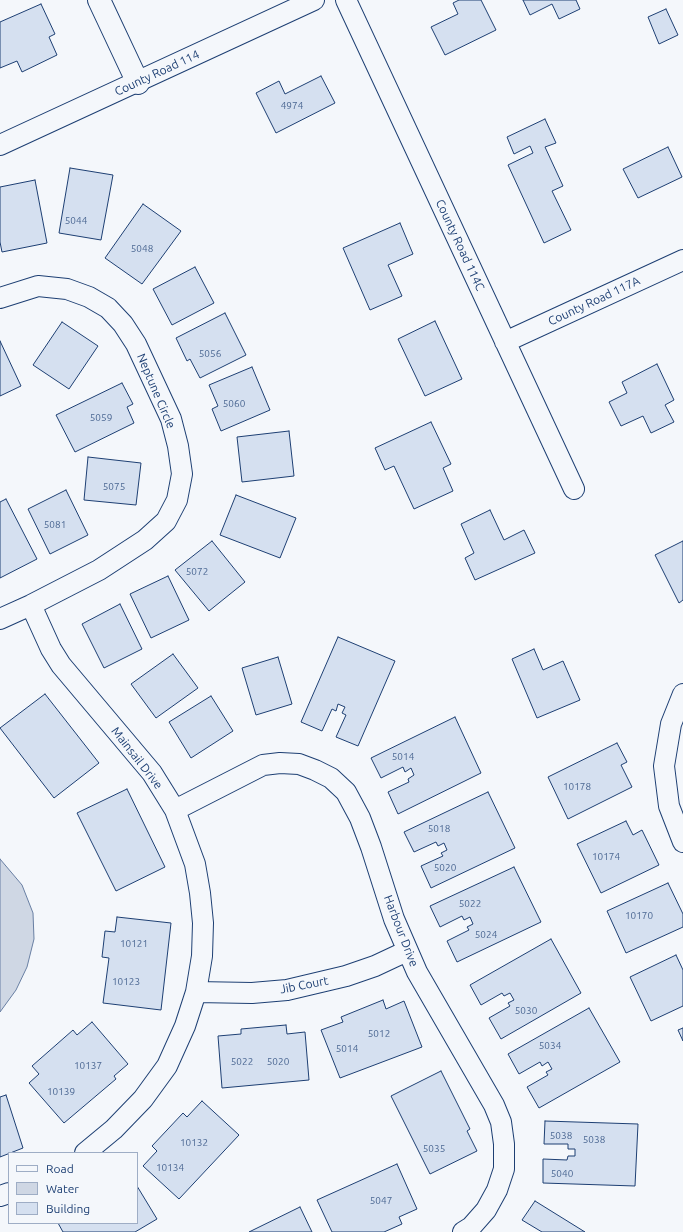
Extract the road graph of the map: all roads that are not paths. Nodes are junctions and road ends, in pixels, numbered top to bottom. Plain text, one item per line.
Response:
1 (99, 0) edge
2 (314, 0) edge
3 (346, 0) edge
4 (138, 83) junction
5 (0, 145) edge
6 (683, 260) edge
7 (0, 298) edge
8 (505, 342) junction
9 (574, 489) dead end
10 (32, 605) junction
11 (0, 618) edge
12 (683, 694) edge
13 (175, 810) junction
14 (683, 842) edge
15 (407, 951) junction
16 (196, 992) junction
17 (86, 1152) edge
18 (463, 1232) edge

1 - 4 street
2 - 4 street, County Road 114
3 - 8 street, County Road 114C
4 - 5 street, County Road 114
6 - 8 street, County Road 117A
7 - 10 street, Neptune Circle
8 - 9 street, County Road 114C
10 - 11 street, Neptune Circle
10 - 13 street, Mainsail Drive
12 - 14 street
13 - 15 street, Harbour Drive
13 - 16 street, Mainsail Drive
15 - 16 street, Jib Court
15 - 18 street, Harbour Drive
16 - 17 street, Mainsail Drive

